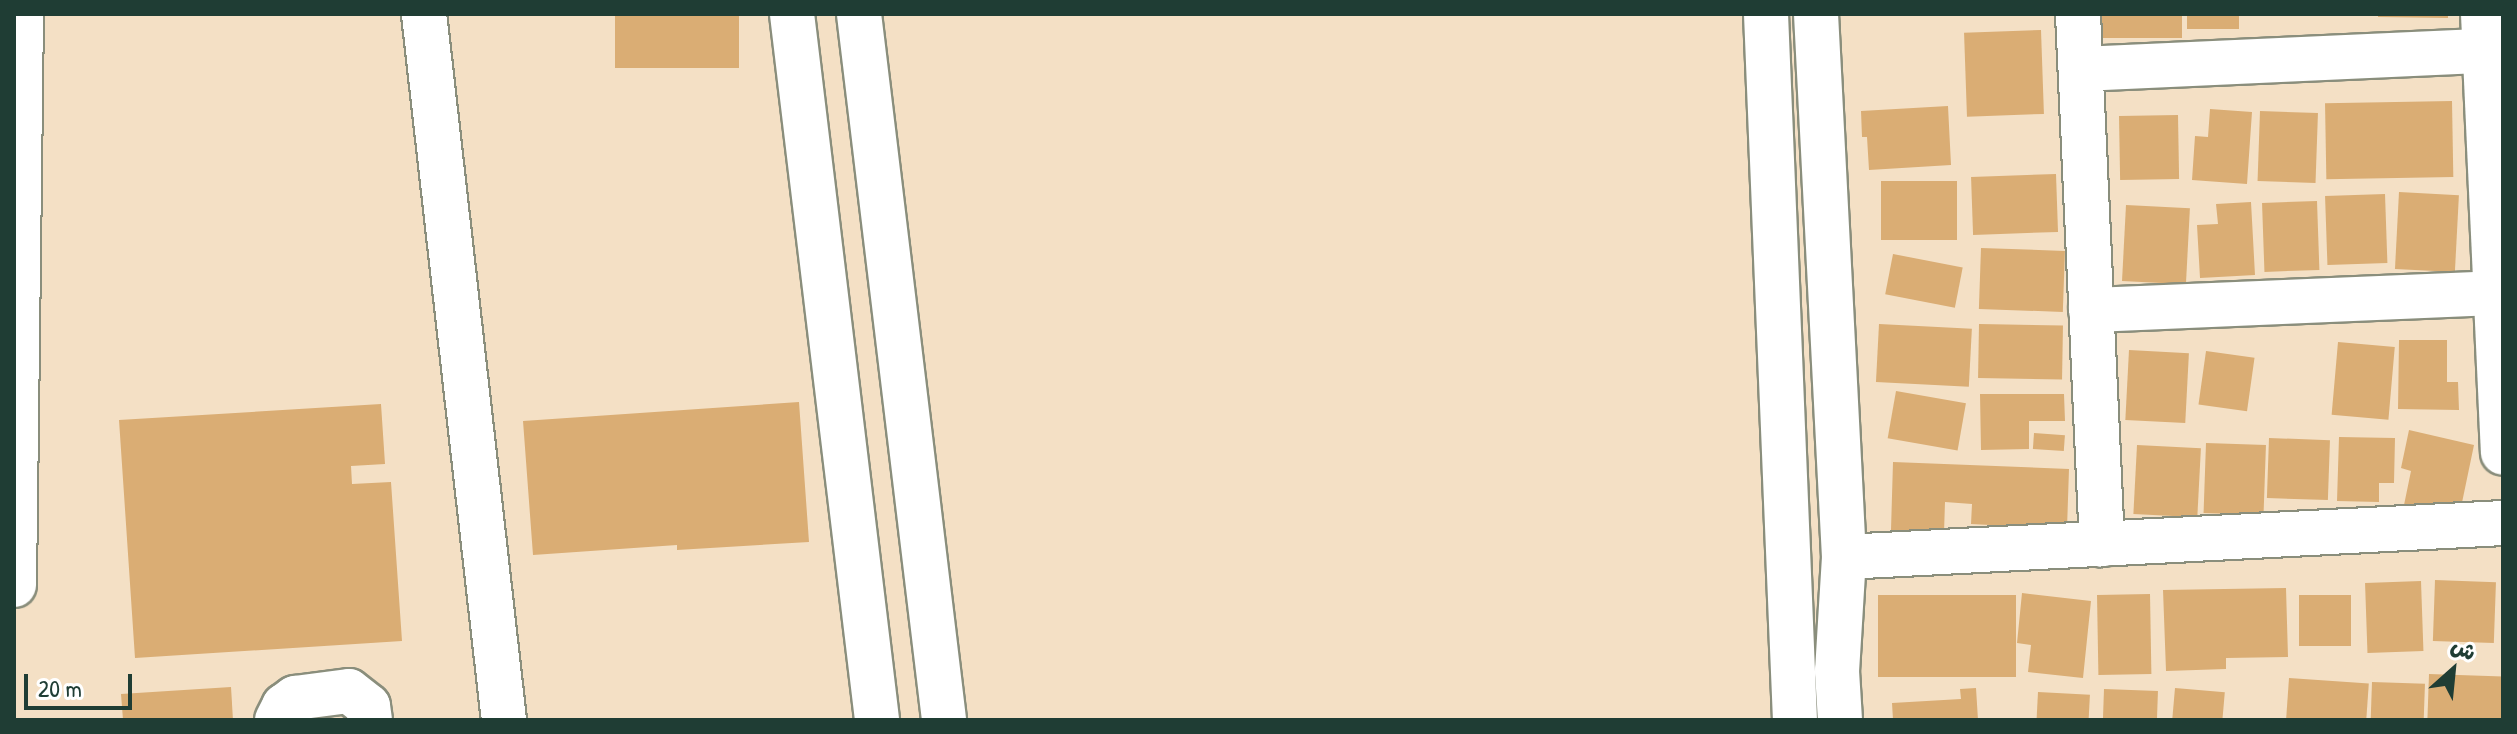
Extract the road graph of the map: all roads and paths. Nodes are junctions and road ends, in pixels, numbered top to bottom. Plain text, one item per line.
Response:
1 (21, 14) edge
2 (424, 14) edge
3 (792, 14) edge
4 (859, 14) edge
5 (1766, 14) edge
6 (1816, 14) edge
7 (2078, 14) edge
8 (2484, 32) edge
9 (2081, 69) junction
10 (2496, 293) junction
11 (2091, 310) junction
12 (2503, 453) edge
13 (2503, 523) edge
14 (2102, 544) junction
15 (1844, 557) junction
16 (14, 585) edge
17 (277, 720) edge
18 (370, 720) edge
19 (504, 720) edge
20 (877, 720) edge
21 (944, 720) edge
22 (1795, 720) edge
23 (1840, 720) edge

1 - 16 street
2 - 19 street
3 - 20 street
4 - 21 street
5 - 22 street
6 - 15 street
7 - 9 street
8 - 9 street
8 - 10 street
9 - 11 street
10 - 11 street
10 - 12 street
11 - 14 street
13 - 14 street
14 - 15 street
15 - 23 street
17 - 18 street

